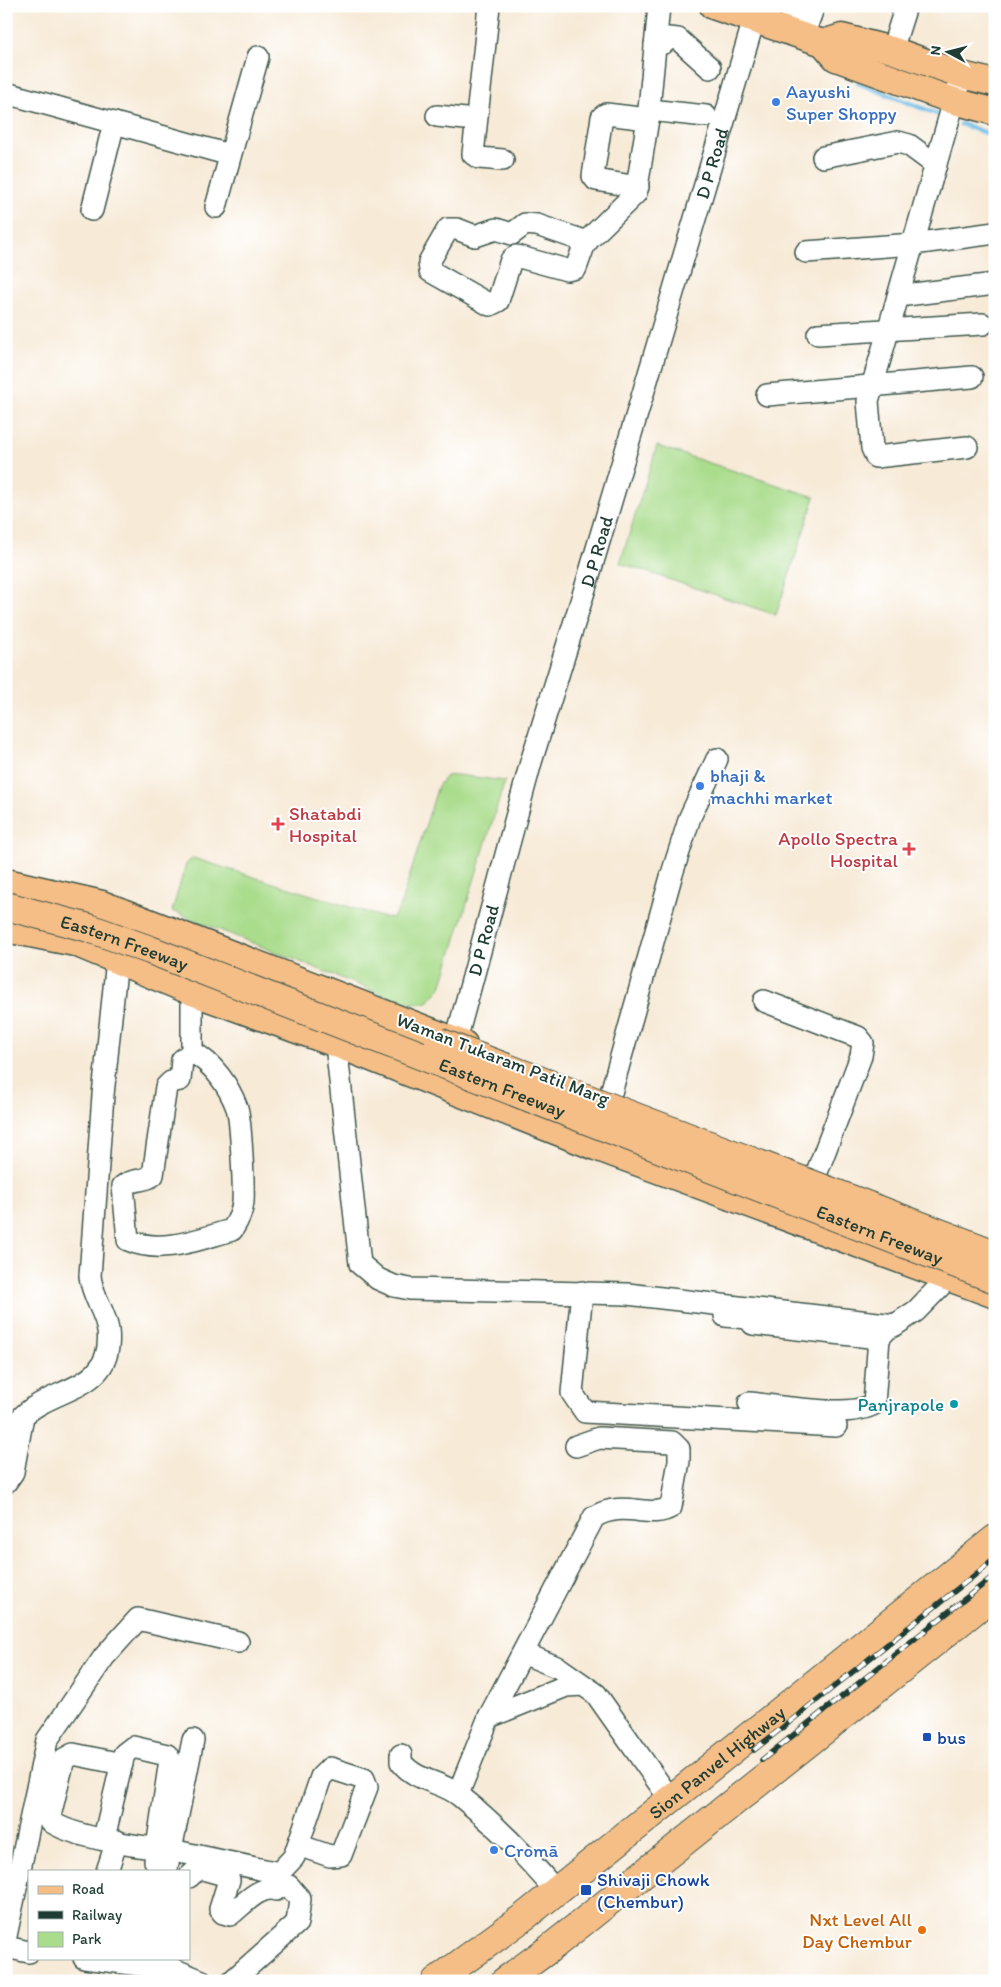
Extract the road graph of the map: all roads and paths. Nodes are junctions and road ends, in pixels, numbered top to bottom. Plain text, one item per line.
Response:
1 (489, 6) edge
2 (659, 6) edge
3 (713, 6) edge
4 (796, 6) edge
5 (814, 6) edge
6 (906, 6) edge
7 (756, 19) junction
8 (805, 36) junction
9 (655, 45) junction
10 (892, 50) junction
11 (258, 57) dead end
12 (710, 68) dead end
13 (962, 75) junction
14 (995, 83) edge
15 (6, 93) edge
16 (954, 101) junction
17 (995, 112) edge
18 (649, 115) junction
19 (437, 116) dead end
20 (706, 116) dead end
21 (475, 120) junction
22 (114, 123) junction
23 (230, 155) junction
24 (823, 157) dead end
25 (503, 160) dead end
26 (936, 165) junction
27 (638, 187) junction
28 (216, 207) dead end
29 (92, 210) dead end
30 (995, 233) edge
31 (587, 242) junction
32 (913, 244) junction
33 (806, 252) dead end
34 (995, 284) edge
35 (898, 296) junction
36 (982, 324) dead end
37 (888, 330) junction
38 (818, 334) dead end
39 (972, 377) dead end
40 (873, 386) junction
41 (767, 395) dead end
42 (967, 447) dead end
43 (718, 758) dead end
44 (6, 882) edge
45 (6, 889) edge
46 (6, 906) edge
47 (6, 929) edge
48 (117, 959) junction
49 (192, 992) junction
50 (764, 1001) dead end
51 (456, 1041) junction
52 (336, 1044) junction
53 (192, 1052) junction
54 (442, 1086) junction
55 (609, 1100) junction
56 (640, 1112) junction
57 (623, 1158) junction
58 (814, 1180) junction
59 (910, 1215) junction
60 (995, 1249) edge
61 (995, 1254) edge
62 (891, 1255) junction
63 (949, 1277) junction
64 (995, 1279) edge
65 (582, 1292) junction
66 (995, 1295) edge
67 (719, 1315) dead end
68 (887, 1331) junction
69 (749, 1404) dead end
70 (836, 1426) dead end
71 (576, 1446) dead end
72 (6, 1482) edge
73 (995, 1539) edge
74 (995, 1594) edge
75 (238, 1642) dead end
76 (523, 1653) junction
77 (583, 1685) junction
78 (489, 1717) junction
79 (193, 1740) dead end
80 (401, 1755) dead end
81 (122, 1764) junction
82 (458, 1794) junction
83 (670, 1799) junction
84 (111, 1840) junction
85 (298, 1846) dead end
86 (164, 1849) junction
87 (202, 1868) edge
88 (108, 1870) edge
89 (153, 1870) edge
90 (166, 1870) edge
91 (267, 1870) junction
92 (275, 1889) junction
93 (556, 1891) junction
94 (6, 1936) edge
95 (6, 1947) edge
96 (28, 1952) edge
97 (118, 1960) edge
98 (135, 1961) edge
99 (163, 1963) edge
100 (202, 1981) edge
101 (232, 1981) edge
102 (436, 1981) edge
103 (505, 1981) edge

1 - 21 street
2 - 9 street
3 - 7 main road
4 - 8 street
5 - 8 street
6 - 10 street
7 - 8 main road
7 - 51 street, D P Road
8 - 10 main road
8 - 16 main road
9 - 12 street
9 - 18 street
10 - 13 main road
11 - 23 street
13 - 14 main road
13 - 16 street
15 - 22 street
16 - 17 main road
16 - 26 street
18 - 20 street
18 - 27 street
18 - 27 street
19 - 21 street
21 - 25 street
22 - 23 street
22 - 29 street
23 - 28 street
24 - 26 street
26 - 32 street
27 - 31 street
30 - 32 street
31 - 31 street
32 - 33 street
32 - 35 street
34 - 35 street
35 - 37 street
36 - 37 street
37 - 38 street
37 - 40 street
39 - 40 street
40 - 41 street
40 - 42 street
43 - 55 street
44 - 51 main road, Waman Tukaram Patil Marg
45 - 61 highway, Eastern Freeway, bridge
46 - 64 highway, Eastern Freeway, bridge
47 - 48 main road
48 - 49 main road
48 - 72 street
49 - 52 main road
49 - 53 street
50 - 58 street
51 - 54 street, D P Road
51 - 55 main road, Waman Tukaram Patil Marg
52 - 54 main road
52 - 65 street
53 - 53 street
54 - 57 main road
55 - 56 main road, Waman Tukaram Patil Marg
56 - 57 main road
56 - 58 main road, Waman Tukaram Patil Marg
57 - 62 main road
58 - 59 main road, Waman Tukaram Patil Marg
59 - 60 main road, Waman Tukaram Patil Marg
59 - 62 main road
62 - 63 main road
63 - 66 main road
63 - 68 street
65 - 68 street
65 - 70 street
67 - 68 street
68 - 69 street
71 - 76 street
73 - 83 highway, Sion Panvel Highway
74 - 103 highway
75 - 94 street
76 - 77 street
76 - 78 street
77 - 78 street
77 - 83 street
78 - 82 street
79 - 86 street
80 - 82 street
81 - 84 street
81 - 84 street
81 - 86 street
82 - 93 street
83 - 93 highway, Sion Panvel Highway
84 - 86 street
84 - 88 street
85 - 91 street
86 - 87 street
86 - 89 street
86 - 90 street
87 - 91 street
87 - 92 street
91 - 92 street
92 - 101 street
93 - 102 highway, Sion Panvel Highway
95 - 96 street
97 - 98 street
98 - 99 street
99 - 100 street

